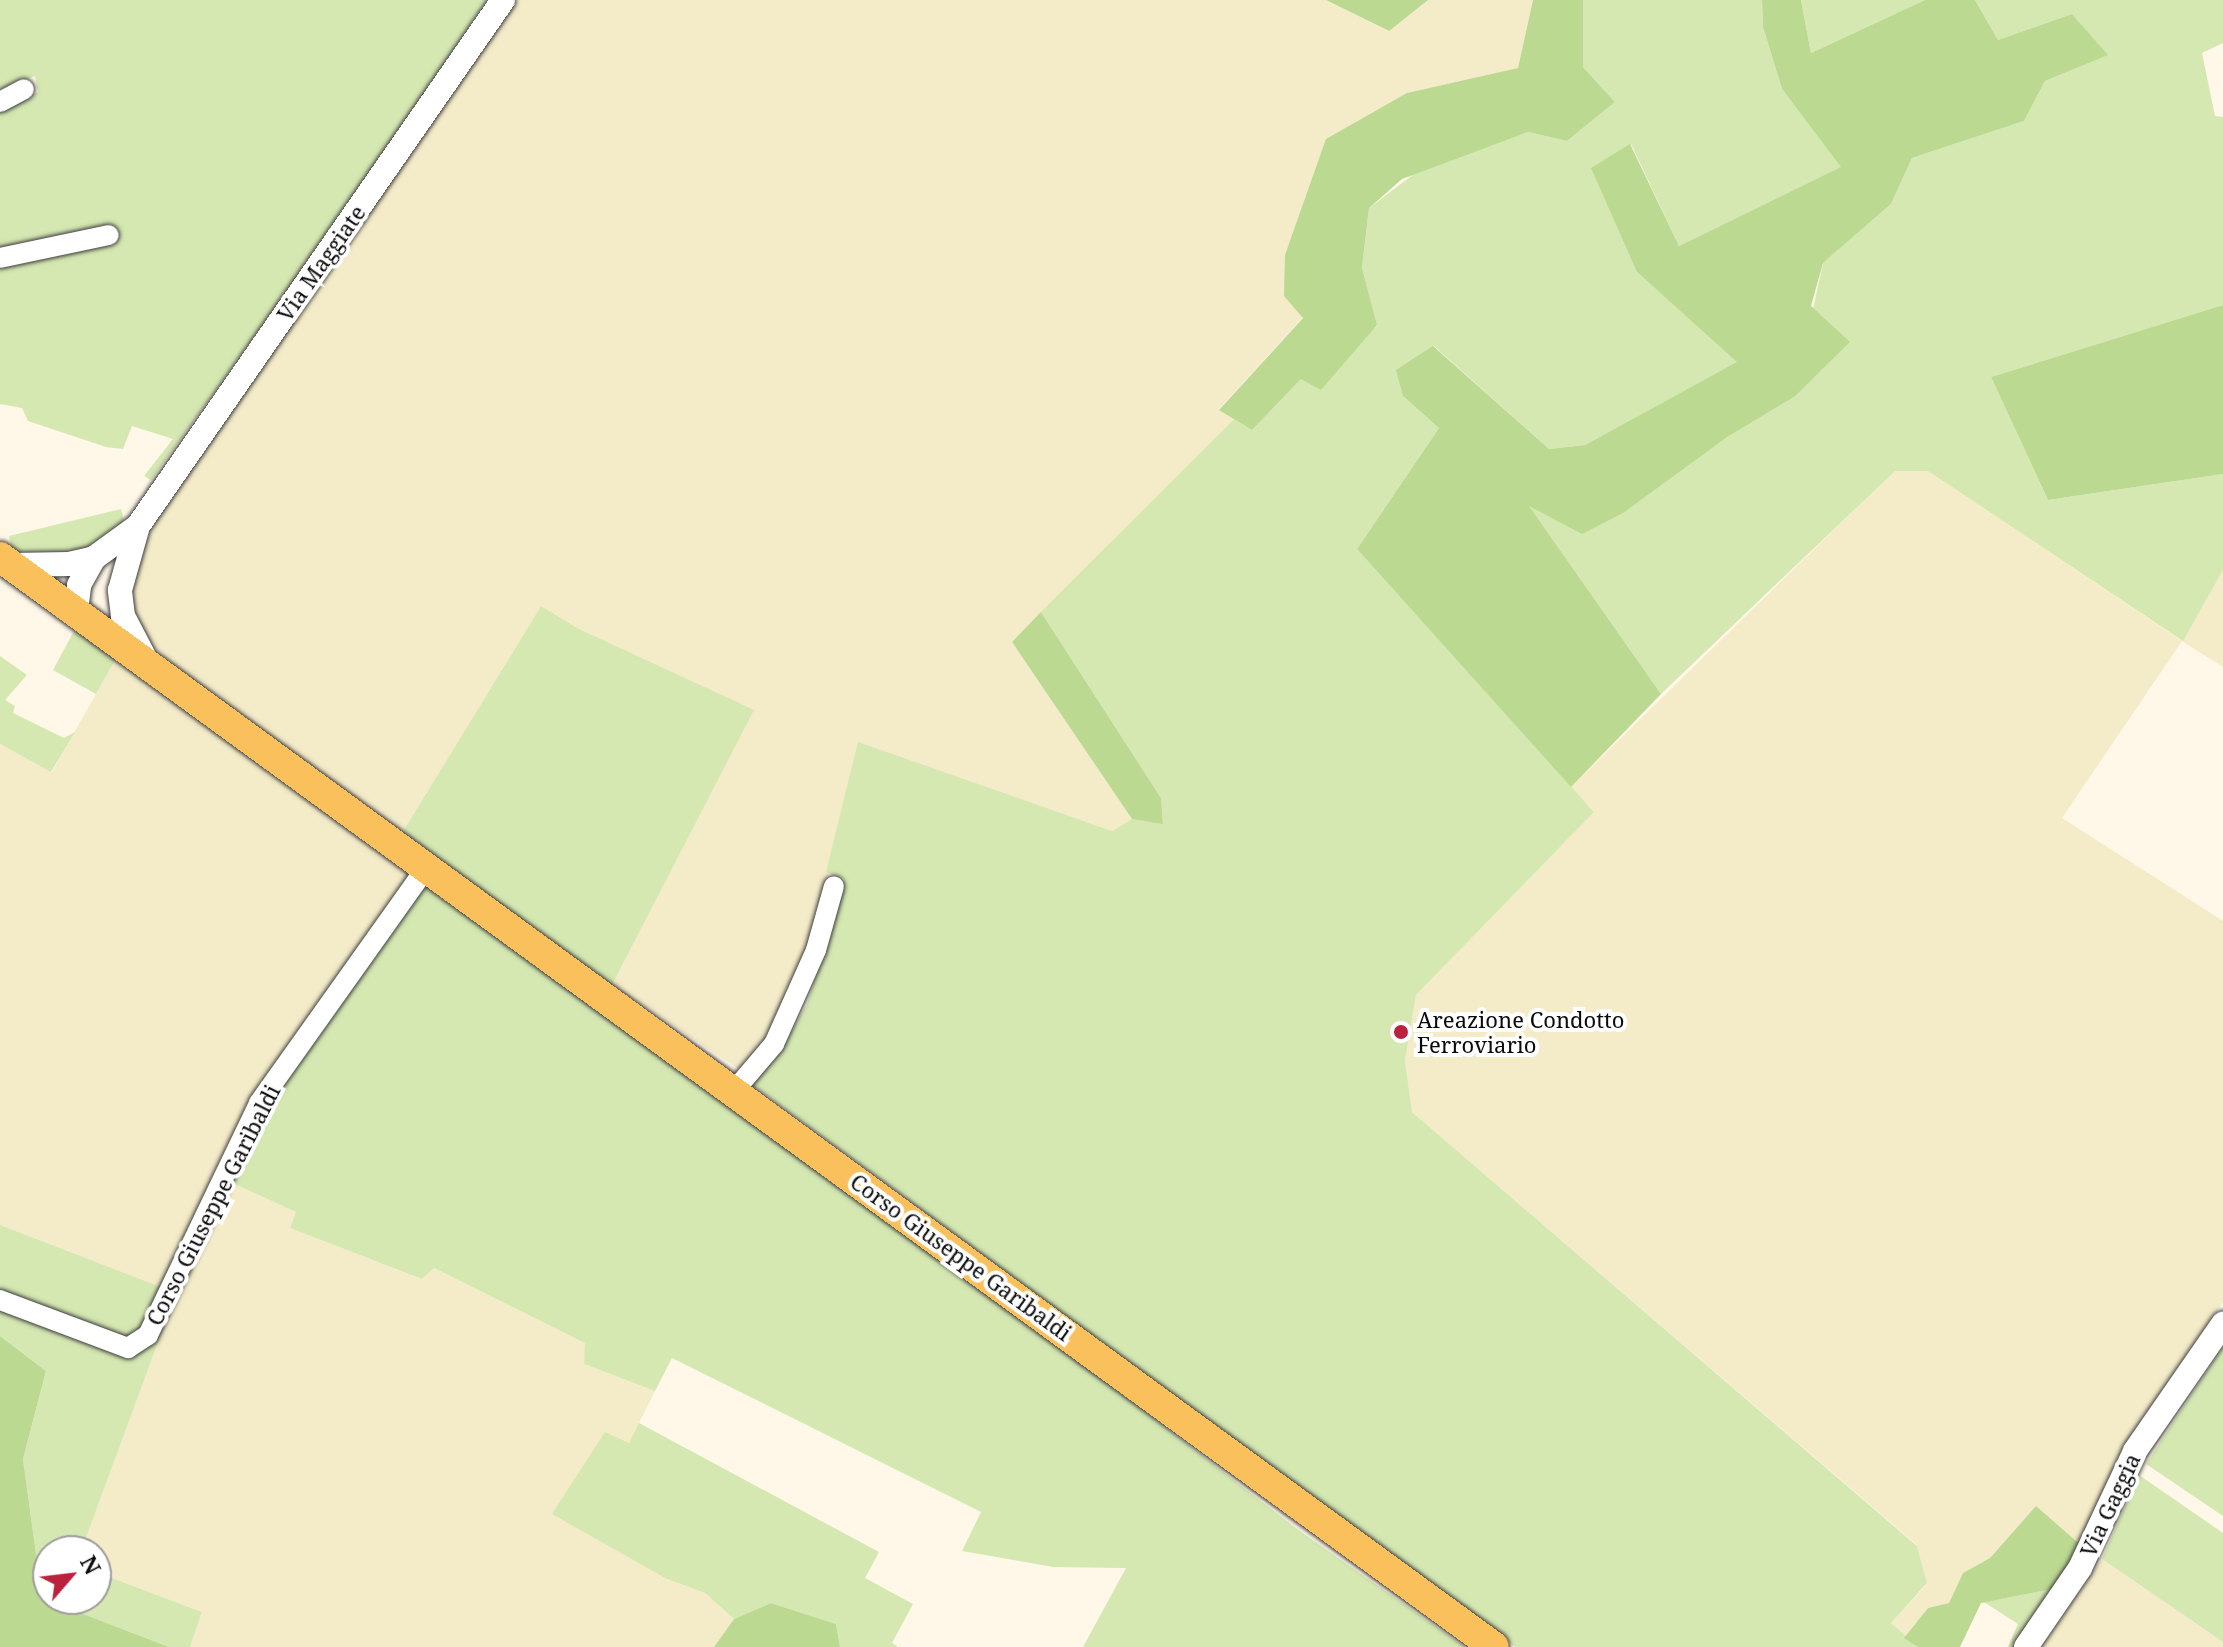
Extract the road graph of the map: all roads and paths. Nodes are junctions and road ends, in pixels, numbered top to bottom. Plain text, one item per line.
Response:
1 (503, 0) edge
2 (24, 89) dead end
3 (0, 102) edge
4 (109, 235) dead end
5 (0, 258) edge
6 (138, 526) junction
7 (94, 558) junction
8 (6, 561) edge
9 (119, 582) junction
10 (76, 611) junction
11 (147, 663) junction
12 (427, 867) junction
13 (834, 886) dead end
14 (734, 1091) junction
15 (0, 1300) edge
16 (2223, 1324) edge
17 (1494, 1647) edge
18 (2026, 1647) edge

1 - 6 street, Via Maggiate
2 - 3 street
4 - 5 street
6 - 7 street, Via Maggiate
6 - 9 street, Via Maggiate
7 - 8 street, Via Maggiate
7 - 10 street, Via Maggiate
8 - 10 main road, Corso Giuseppe Garibaldi
9 - 10 street
9 - 11 street, Via Maggiate
10 - 11 main road, Corso Giuseppe Garibaldi
11 - 12 main road, Corso Giuseppe Garibaldi
12 - 14 main road, Corso Giuseppe Garibaldi
12 - 15 street, Corso Giuseppe Garibaldi
13 - 14 street
14 - 17 main road, Corso Giuseppe Garibaldi
16 - 18 street, Via Gaggia

